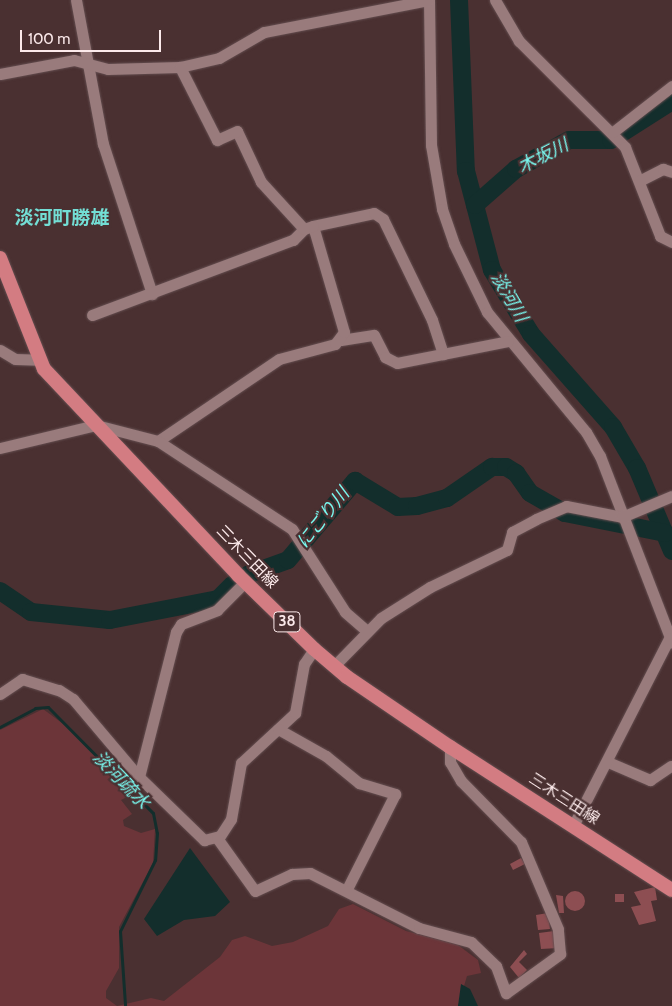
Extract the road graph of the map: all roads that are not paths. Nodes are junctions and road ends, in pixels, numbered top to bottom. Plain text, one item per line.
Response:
1 (76, 0) edge
2 (429, 0) edge
3 (495, 0) edge
4 (86, 63) junction
5 (180, 67) junction
6 (0, 74) edge
7 (672, 86) edge
8 (613, 132) junction
9 (672, 172) edge
10 (639, 181) junction
11 (309, 227) junction
12 (672, 242) edge
13 (0, 258) edge
14 (152, 294) junction
15 (92, 315) dead end
16 (341, 340) junction
17 (508, 341) junction
18 (0, 350) edge
19 (443, 354) junction
20 (38, 360) junction
21 (96, 425) junction
22 (158, 441) junction
23 (0, 448) edge
24 (672, 496) edge
25 (622, 516) junction
26 (245, 582) junction
27 (367, 631) junction
28 (671, 641) edge
29 (314, 649) junction
30 (334, 666) junction
31 (0, 694) edge
32 (278, 729) junction
33 (450, 747) junction
34 (608, 762) junction
35 (671, 766) dead end
36 (140, 777) junction
37 (573, 826) junction
38 (217, 838) junction
39 (347, 889) junction
40 (672, 890) edge

1 - 4 street
2 - 5 street
2 - 17 street
3 - 8 street
4 - 5 street
4 - 6 street
4 - 14 street
5 - 11 street
7 - 8 street
8 - 10 street
9 - 10 street
10 - 12 street
11 - 14 street
11 - 16 street
11 - 19 street
13 - 20 main road, 三木三田線 / 38
14 - 15 street
16 - 19 street
16 - 22 street
17 - 19 street
17 - 25 street
18 - 20 street
20 - 21 main road, 三木三田線 / 38
21 - 22 street
21 - 23 street
21 - 26 main road, 三木三田線 / 38
22 - 27 street
24 - 25 street
25 - 27 street
25 - 28 street
26 - 29 main road, 三木三田線 / 38
26 - 36 street
27 - 30 street
28 - 34 street
29 - 30 main road, 三木三田線 / 38
29 - 32 street
30 - 33 main road, 三木三田線 / 38
31 - 36 street
32 - 38 street
32 - 39 street
33 - 37 main road, 三木三田線 / 38
33 - 39 street
34 - 35 street
34 - 37 street
36 - 38 street
37 - 40 main road, 三木三田線 / 38
38 - 39 street

